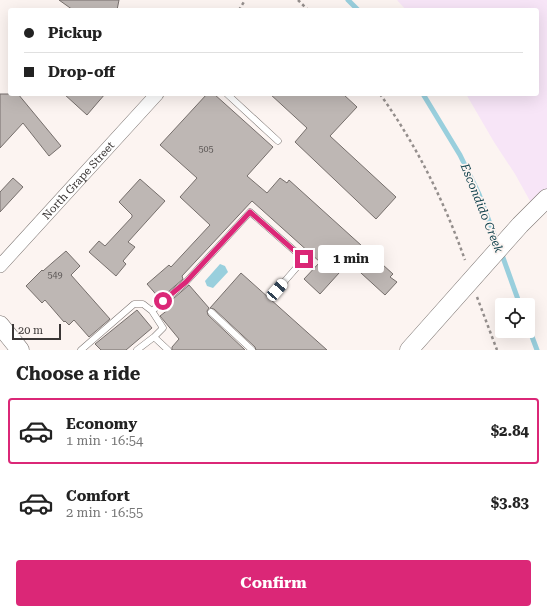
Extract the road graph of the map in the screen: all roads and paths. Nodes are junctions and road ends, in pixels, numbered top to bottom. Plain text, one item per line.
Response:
1 (298, 0) edge
2 (306, 8) edge
3 (155, 96) edge
4 (229, 96) edge
5 (381, 96) edge
6 (278, 141) dead end
7 (547, 198) edge
8 (0, 266) edge
9 (474, 277) junction
10 (277, 290) dead end
11 (152, 311) junction
12 (211, 312) dead end
13 (0, 325) edge
14 (154, 337) junction
15 (413, 348) edge
16 (20, 350) edge
17 (81, 350) edge
18 (137, 350) edge
19 (168, 350) edge
20 (252, 350) edge
21 (497, 350) edge

1 - 2 path
3 - 8 street, North Grape Street
4 - 6 lane
5 - 9 path
7 - 9 street
9 - 15 street
9 - 21 path
10 - 11 lane
11 - 14 lane
11 - 17 lane
12 - 20 lane
13 - 16 street
14 - 18 lane
14 - 19 lane

